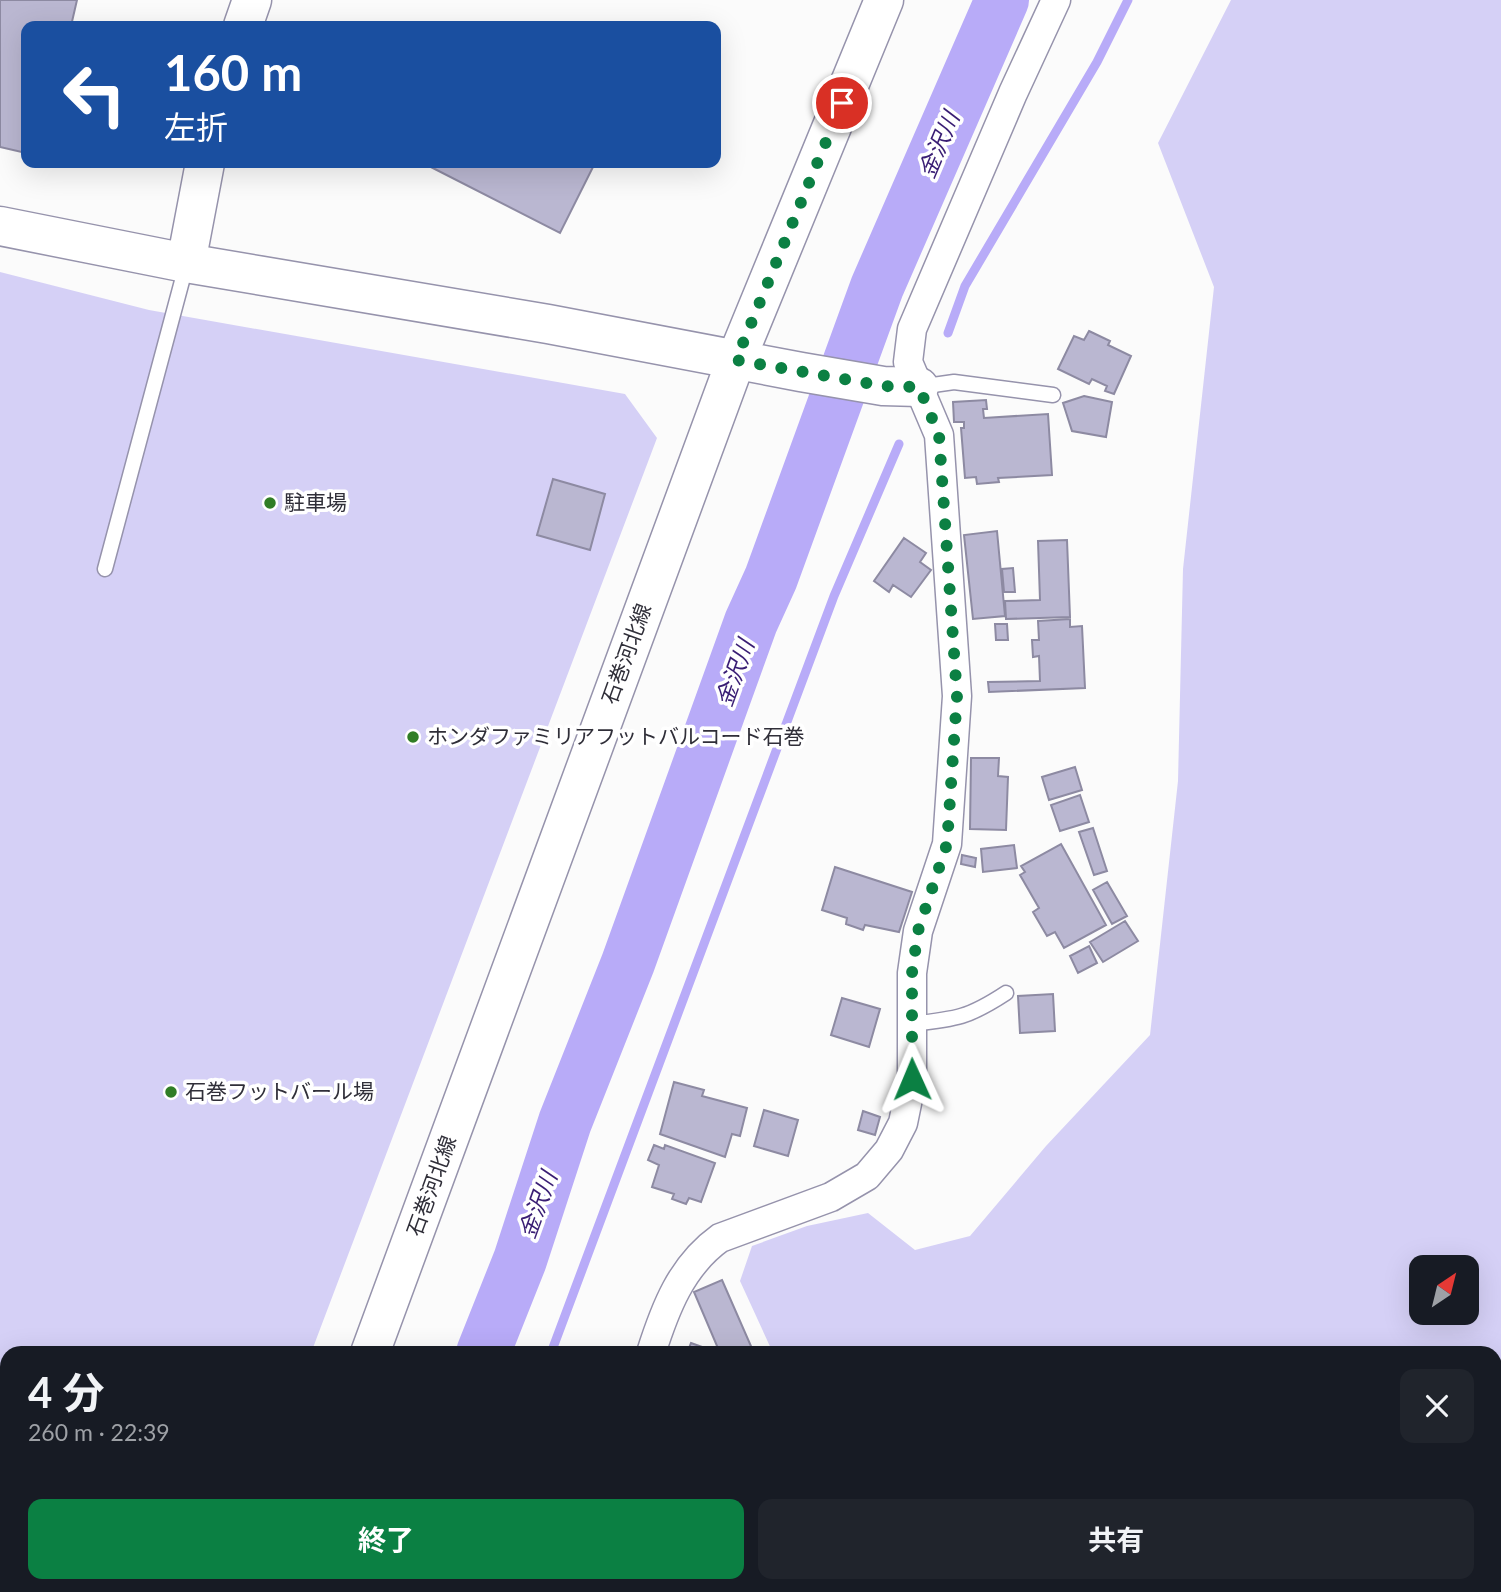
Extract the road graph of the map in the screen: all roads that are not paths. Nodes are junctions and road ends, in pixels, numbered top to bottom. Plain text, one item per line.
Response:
1 (252, 0) edge
2 (884, 0) edge
3 (1056, 0) edge
4 (245, 21) edge
5 (204, 168) edge
6 (0, 226) edge
7 (186, 263) junction
8 (736, 360) junction
9 (901, 386) junction
10 (1053, 396) dead end
11 (105, 569) dead end
12 (1006, 993) dead end
13 (911, 1024) junction
14 (373, 1346) edge
15 (652, 1346) edge

1 - 4 main road
2 - 8 main road, 石巻河北線
3 - 9 street
5 - 7 main road
6 - 7 main road
7 - 8 main road
7 - 11 lane
8 - 9 main road
8 - 14 main road, 石巻河北線
9 - 10 lane
9 - 13 street
12 - 13 lane
13 - 15 street

